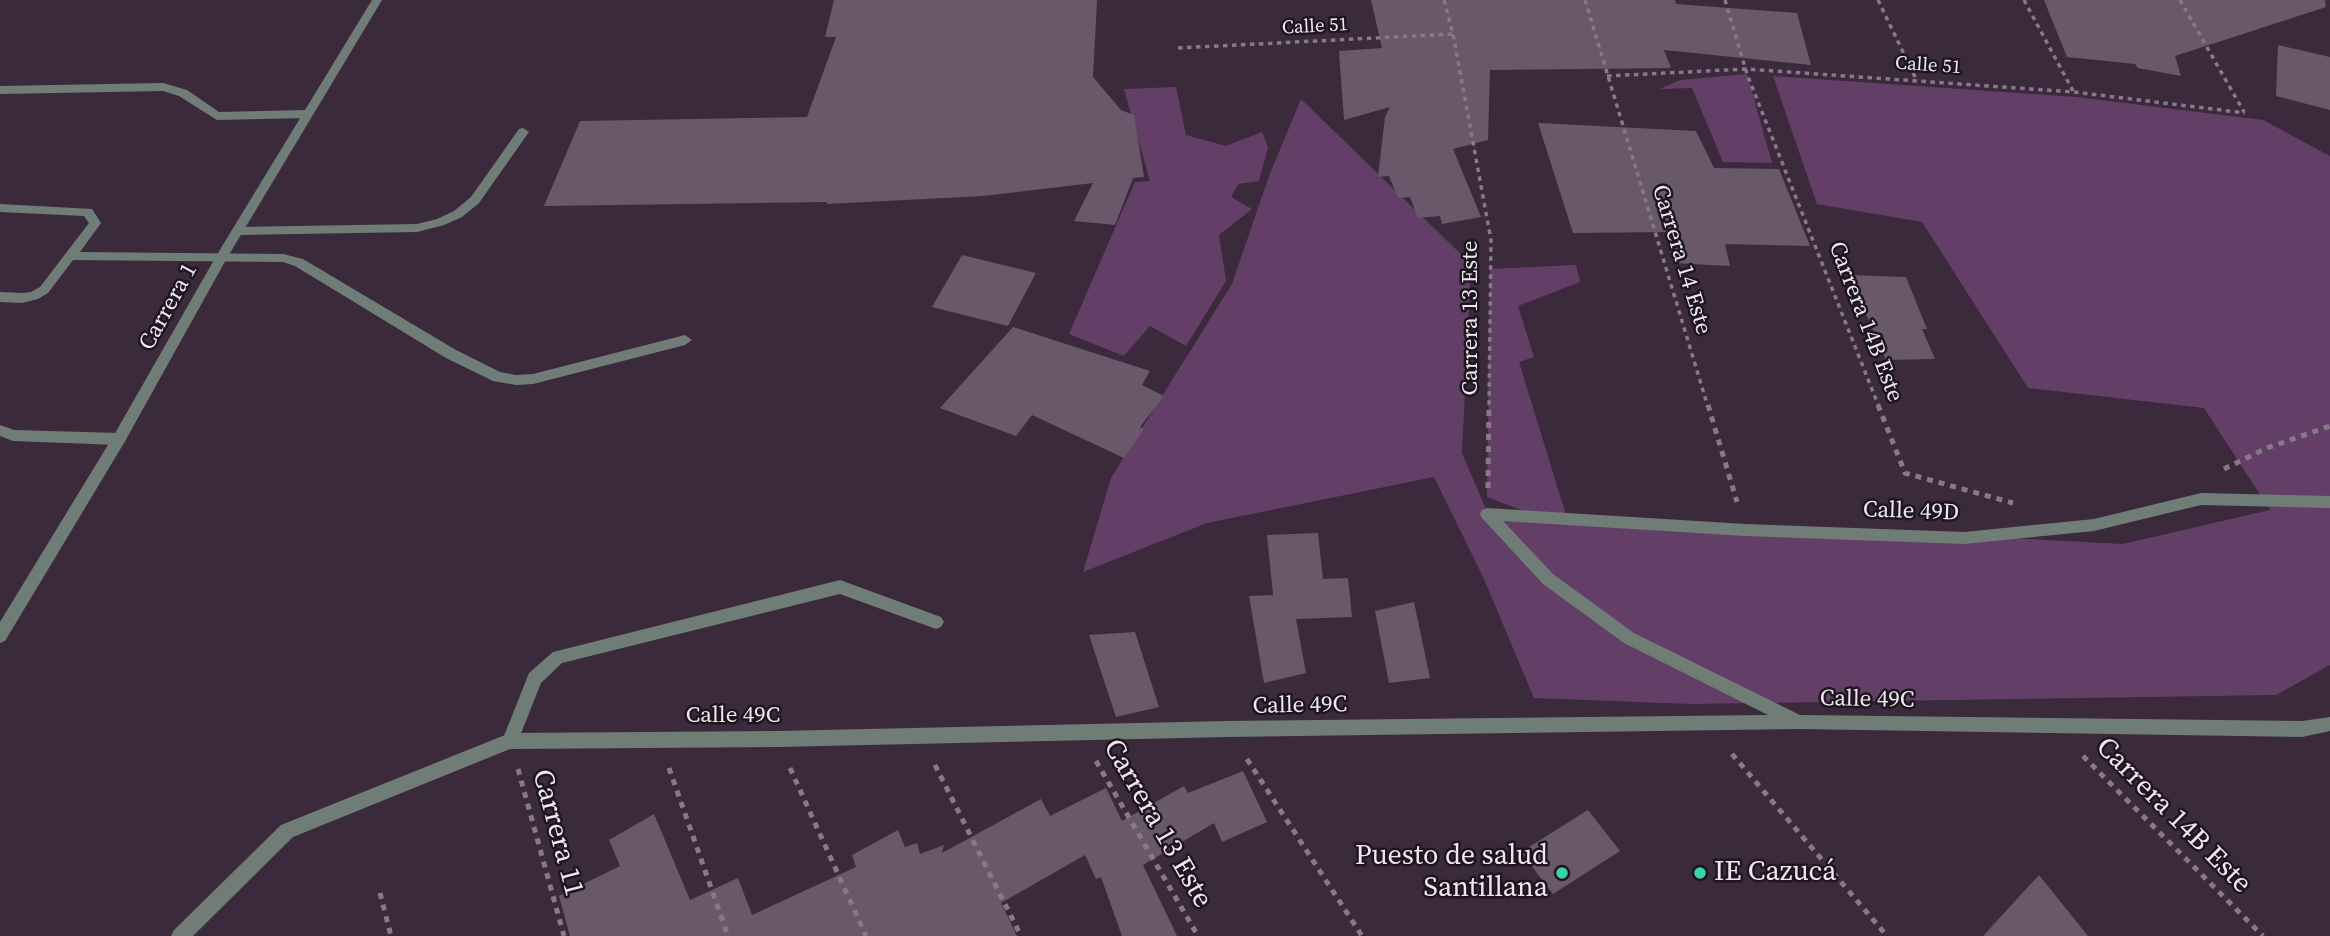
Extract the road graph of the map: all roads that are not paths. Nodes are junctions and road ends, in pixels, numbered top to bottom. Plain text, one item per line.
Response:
1 (377, 0) edge
2 (0, 90) edge
3 (307, 114) junction
4 (523, 132) dead end
5 (0, 208) edge
6 (237, 231) junction
7 (71, 256) junction
8 (222, 256) junction
9 (0, 296) edge
10 (685, 340) dead end
11 (0, 430) edge
12 (119, 439) junction
13 (2330, 502) edge
14 (936, 622) dead end
15 (0, 636) edge
16 (1799, 722) junction
17 (2330, 724) edge
18 (510, 741) junction
19 (180, 936) edge

1 - 3 street, Carrera 1
2 - 3 street
3 - 6 street, Carrera 1
4 - 6 street
5 - 7 street
6 - 8 street, Carrera 1
7 - 8 street
7 - 9 street
8 - 10 street
8 - 12 street, Carrera 1
11 - 12 street
12 - 15 street, Carrera 1
13 - 16 street, Calle 49D
14 - 18 street
16 - 17 street, Calle 49C
16 - 18 street, Calle 49C
18 - 19 street, Calle 49C

